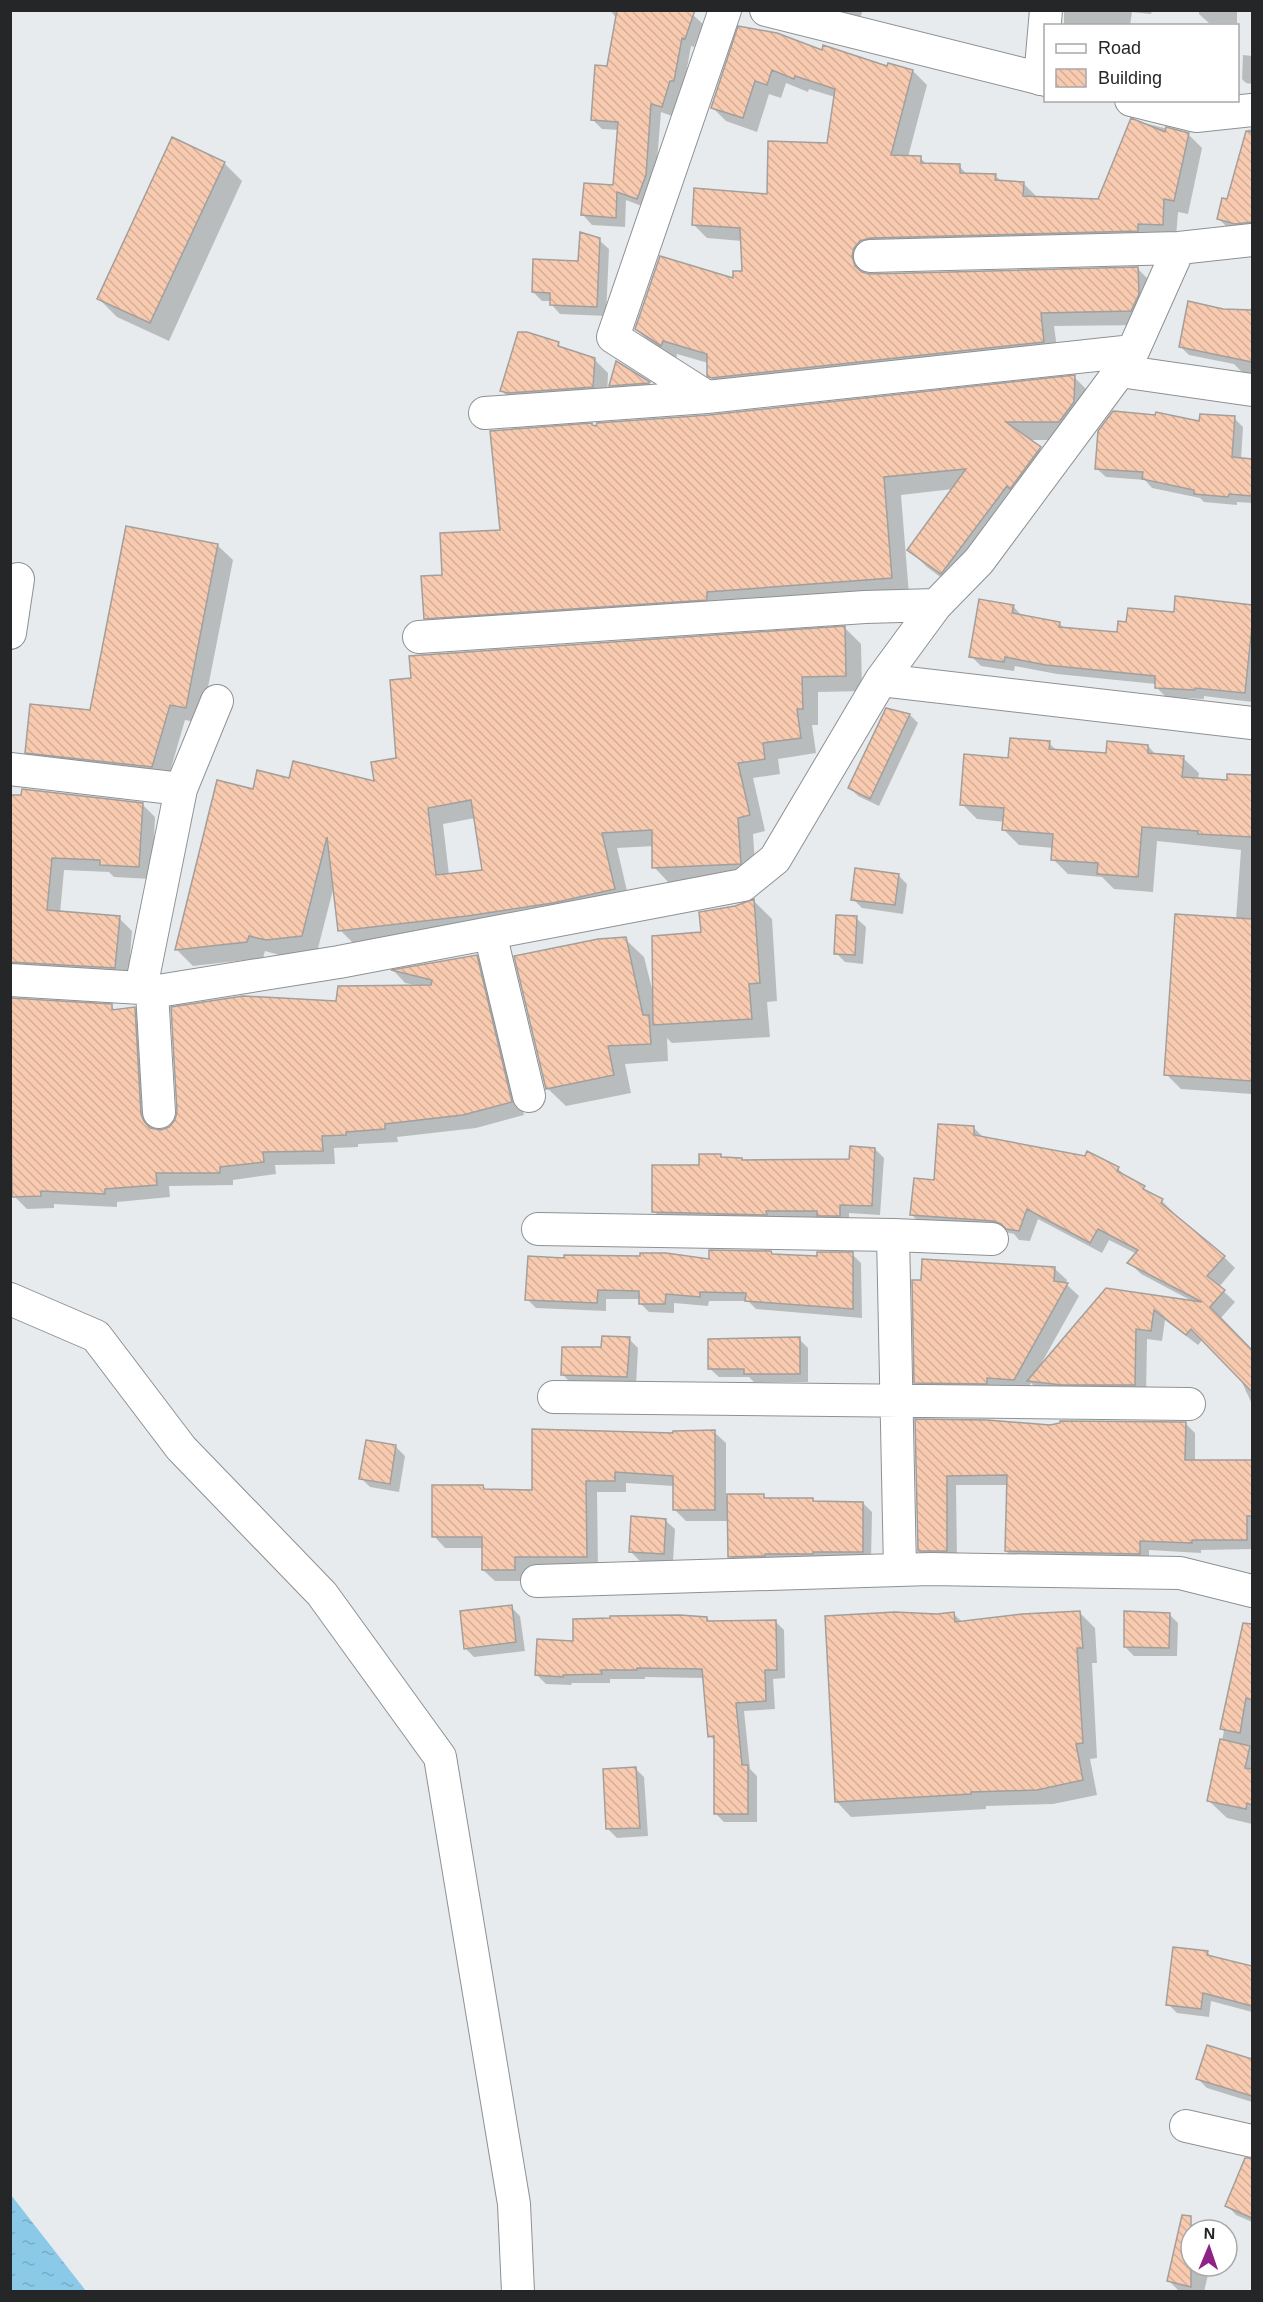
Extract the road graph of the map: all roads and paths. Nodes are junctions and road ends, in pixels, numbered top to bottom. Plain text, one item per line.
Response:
1 (725, 10) edge
2 (766, 10) edge
3 (1044, 56) edge
4 (1043, 79) edge
5 (1139, 102) edge
6 (1252, 110) edge
7 (1252, 240) edge
8 (1179, 248) junction
9 (870, 256) dead end
10 (1126, 361) junction
11 (1252, 390) edge
12 (707, 397) junction
13 (485, 413) dead end
14 (18, 579) dead end
15 (936, 605) junction
16 (10, 633) edge
17 (419, 638) dead end
18 (881, 680) junction
19 (217, 701) dead end
20 (1252, 723) edge
21 (10, 769) edge
22 (181, 789) junction
23 (490, 933) junction
24 (10, 980) edge
25 (147, 990) junction
26 (529, 1096) dead end
27 (159, 1112) dead end
28 (538, 1229) dead end
29 (893, 1234) junction
30 (992, 1239) dead end
31 (10, 1299) edge
32 (554, 1397) dead end
33 (897, 1401) junction
34 (1189, 1404) dead end
35 (900, 1569) junction
36 (537, 1581) dead end
37 (1252, 1591) edge
38 (1186, 2126) dead end
39 (1252, 2141) edge
40 (518, 2292) edge

1 - 12 street
2 - 4 street
3 - 4 street
5 - 6 street
7 - 8 street
8 - 9 street
8 - 10 street
10 - 11 street
10 - 12 street
10 - 15 street
12 - 13 street
14 - 16 street
15 - 17 street
15 - 18 street
18 - 20 street
18 - 23 street
19 - 22 street
21 - 22 street
22 - 25 street
23 - 25 street
23 - 26 street
24 - 25 street
25 - 27 street
28 - 29 street
29 - 30 street
29 - 33 street
31 - 40 street
32 - 33 street
33 - 34 street
33 - 35 street
35 - 36 street
35 - 37 street
38 - 39 street

